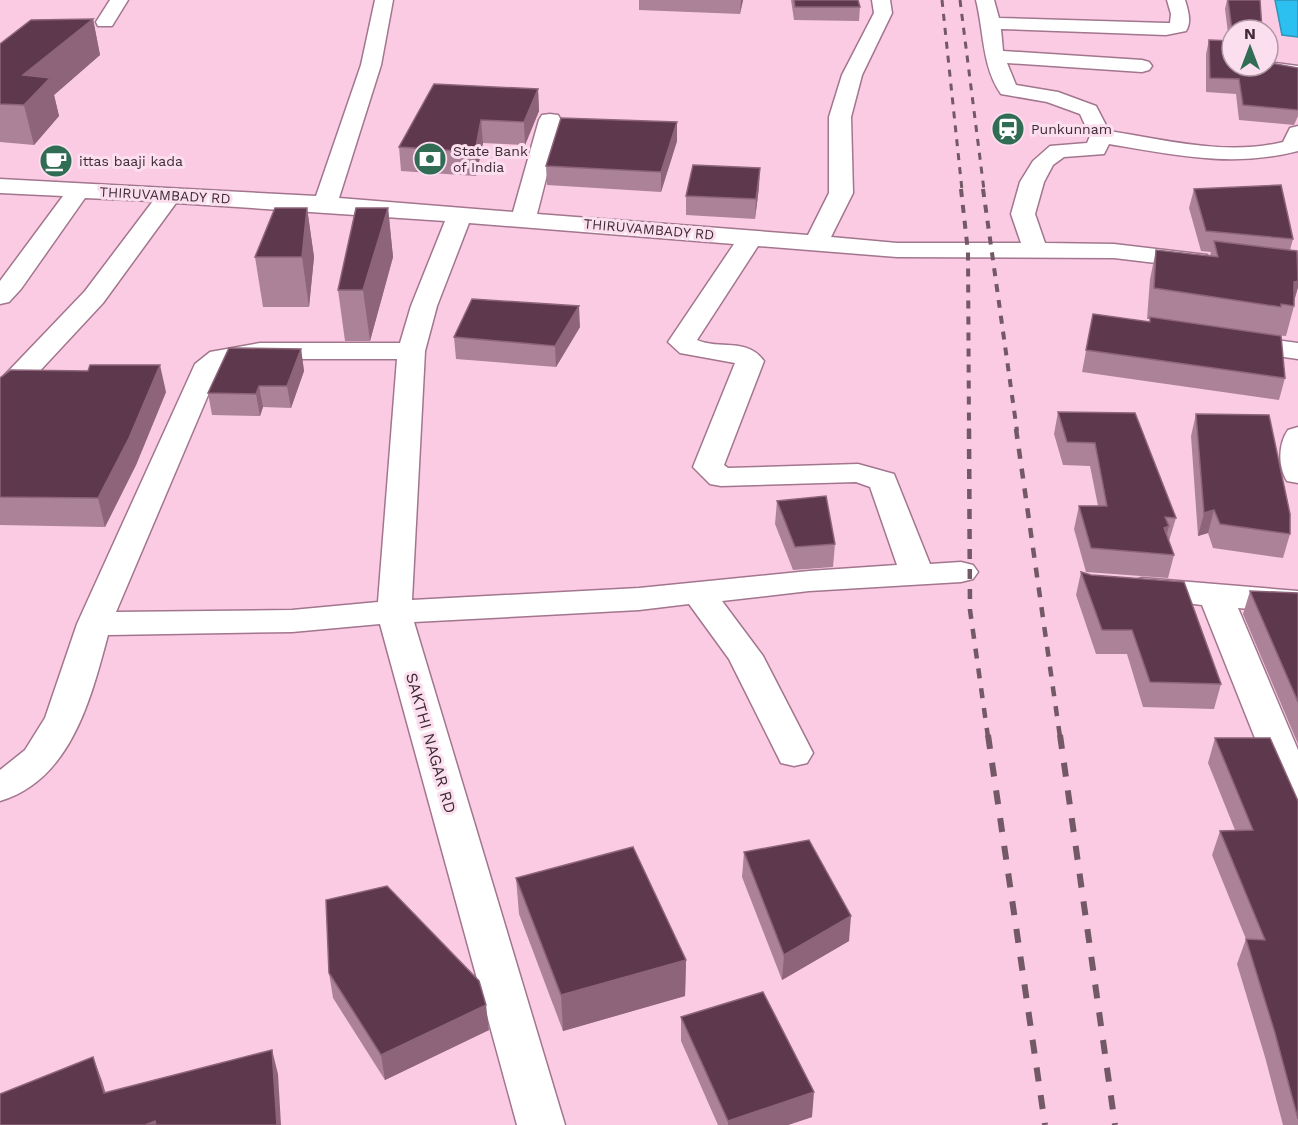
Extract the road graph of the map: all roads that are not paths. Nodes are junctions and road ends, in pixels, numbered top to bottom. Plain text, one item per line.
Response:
1 (119, 0) edge
2 (384, 0) edge
3 (881, 0) edge
4 (986, 0) edge
5 (1176, 0) edge
6 (105, 22) dead end
7 (991, 23) junction
8 (994, 56) junction
9 (1142, 66) dead end
10 (1280, 70) edge
11 (1298, 72) edge
12 (550, 120) dead end
13 (1298, 134) edge
14 (1101, 136) junction
15 (0, 186) edge
16 (79, 190) junction
17 (170, 195) junction
18 (326, 204) junction
19 (460, 214) junction
20 (523, 220) junction
21 (751, 238) junction
22 (816, 243) junction
23 (1035, 249) junction
24 (1217, 262) edge
25 (0, 296) edge
26 (1216, 339) edge
27 (411, 351) junction
28 (1298, 351) edge
29 (0, 397) edge
30 (961, 572) dead end
31 (917, 574) junction
32 (1110, 586) edge
33 (698, 592) junction
34 (1215, 594) junction
35 (1298, 602) edge
36 (394, 612) junction
37 (94, 624) junction
38 (794, 753) dead end
39 (0, 788) edge
40 (1298, 796) edge
41 (541, 1125) edge

1 - 6 street
2 - 18 street
3 - 22 street
4 - 7 street
5 - 7 street
7 - 8 street
8 - 9 street
8 - 14 street
10 - 11 street
12 - 20 street
13 - 14 street
14 - 23 street
15 - 16 street, THIRUVAMBADY RD
16 - 17 street, THIRUVAMBADY RD
16 - 25 street
17 - 18 street, THIRUVAMBADY RD
17 - 29 street
18 - 19 street, THIRUVAMBADY RD
19 - 20 street, THIRUVAMBADY RD
19 - 27 street, SAKTHI NAGAR RD
20 - 21 street, THIRUVAMBADY RD
21 - 22 street, THIRUVAMBADY RD
21 - 31 street
22 - 23 street, THIRUVAMBADY RD
23 - 24 street, THIRUVAMBADY RD
26 - 28 street
27 - 36 street, SAKTHI NAGAR RD
27 - 37 street
30 - 31 street
31 - 33 street
32 - 34 street
33 - 36 street
33 - 38 street
34 - 35 street
34 - 40 street
36 - 37 street
36 - 41 street, SAKTHI NAGAR RD
37 - 39 street

